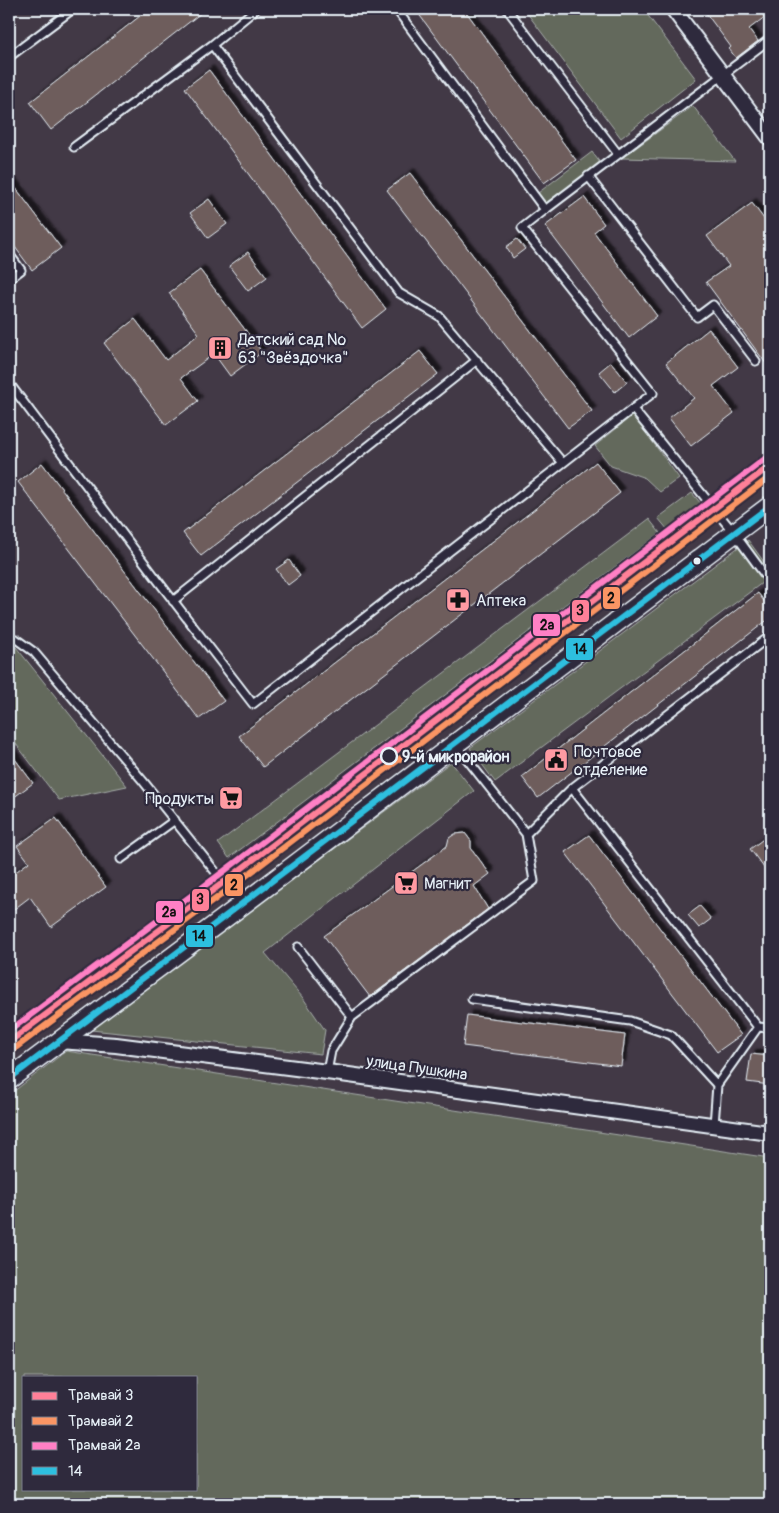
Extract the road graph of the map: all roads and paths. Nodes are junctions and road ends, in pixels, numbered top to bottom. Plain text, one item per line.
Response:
1 (73, 9) edge
2 (256, 9) edge
3 (396, 9) edge
4 (507, 9) edge
5 (672, 9) edge
6 (770, 38) edge
7 (212, 45) junction
8 (9, 57) edge
9 (722, 75) junction
10 (770, 138) edge
11 (74, 147) dead end
12 (618, 154) junction
13 (588, 176) junction
14 (545, 210) junction
15 (9, 254) edge
16 (9, 278) edge
17 (477, 360) junction
18 (756, 360) dead end
19 (9, 382) edge
20 (633, 409) junction
21 (563, 463) junction
22 (770, 506) edge
23 (734, 533) junction
24 (770, 582) edge
25 (173, 601) junction
26 (770, 636) edge
27 (12, 639) edge
28 (9, 644) edge
29 (455, 744) junction
30 (572, 788) junction
31 (174, 820) junction
32 (526, 834) junction
33 (121, 859) dead end
34 (242, 905) junction
35 (298, 947) dead end
36 (472, 1000) dead end
37 (352, 1017) junction
38 (758, 1027) junction
39 (770, 1028) edge
40 (58, 1041) junction
41 (327, 1072) junction
42 (9, 1078) edge
43 (717, 1085) junction
44 (714, 1125) junction
45 (770, 1133) edge

1 - 8 lane
2 - 7 lane
3 - 14 lane
4 - 12 lane
5 - 9 street
6 - 9 lane
7 - 11 lane
7 - 17 lane
9 - 10 street
9 - 12 lane
12 - 13 lane
13 - 14 lane
13 - 18 lane
14 - 20 lane
15 - 16 lane
17 - 21 lane
17 - 25 lane
19 - 25 lane
20 - 21 lane
20 - 23 lane
21 - 25 lane
22 - 23 main road
23 - 24 lane
23 - 29 main road
26 - 30 lane
27 - 28 lane
27 - 31 lane
29 - 32 lane
29 - 34 main road
30 - 32 lane
30 - 38 lane
31 - 33 lane
31 - 34 lane
32 - 37 lane
34 - 40 main road
35 - 37 lane
36 - 43 lane
37 - 41 lane
38 - 39 lane
38 - 43 lane
40 - 41 street, улица Пушкина
40 - 42 main road
41 - 44 street, улица Пушкина
43 - 44 lane
44 - 45 street, улица Пушкина

